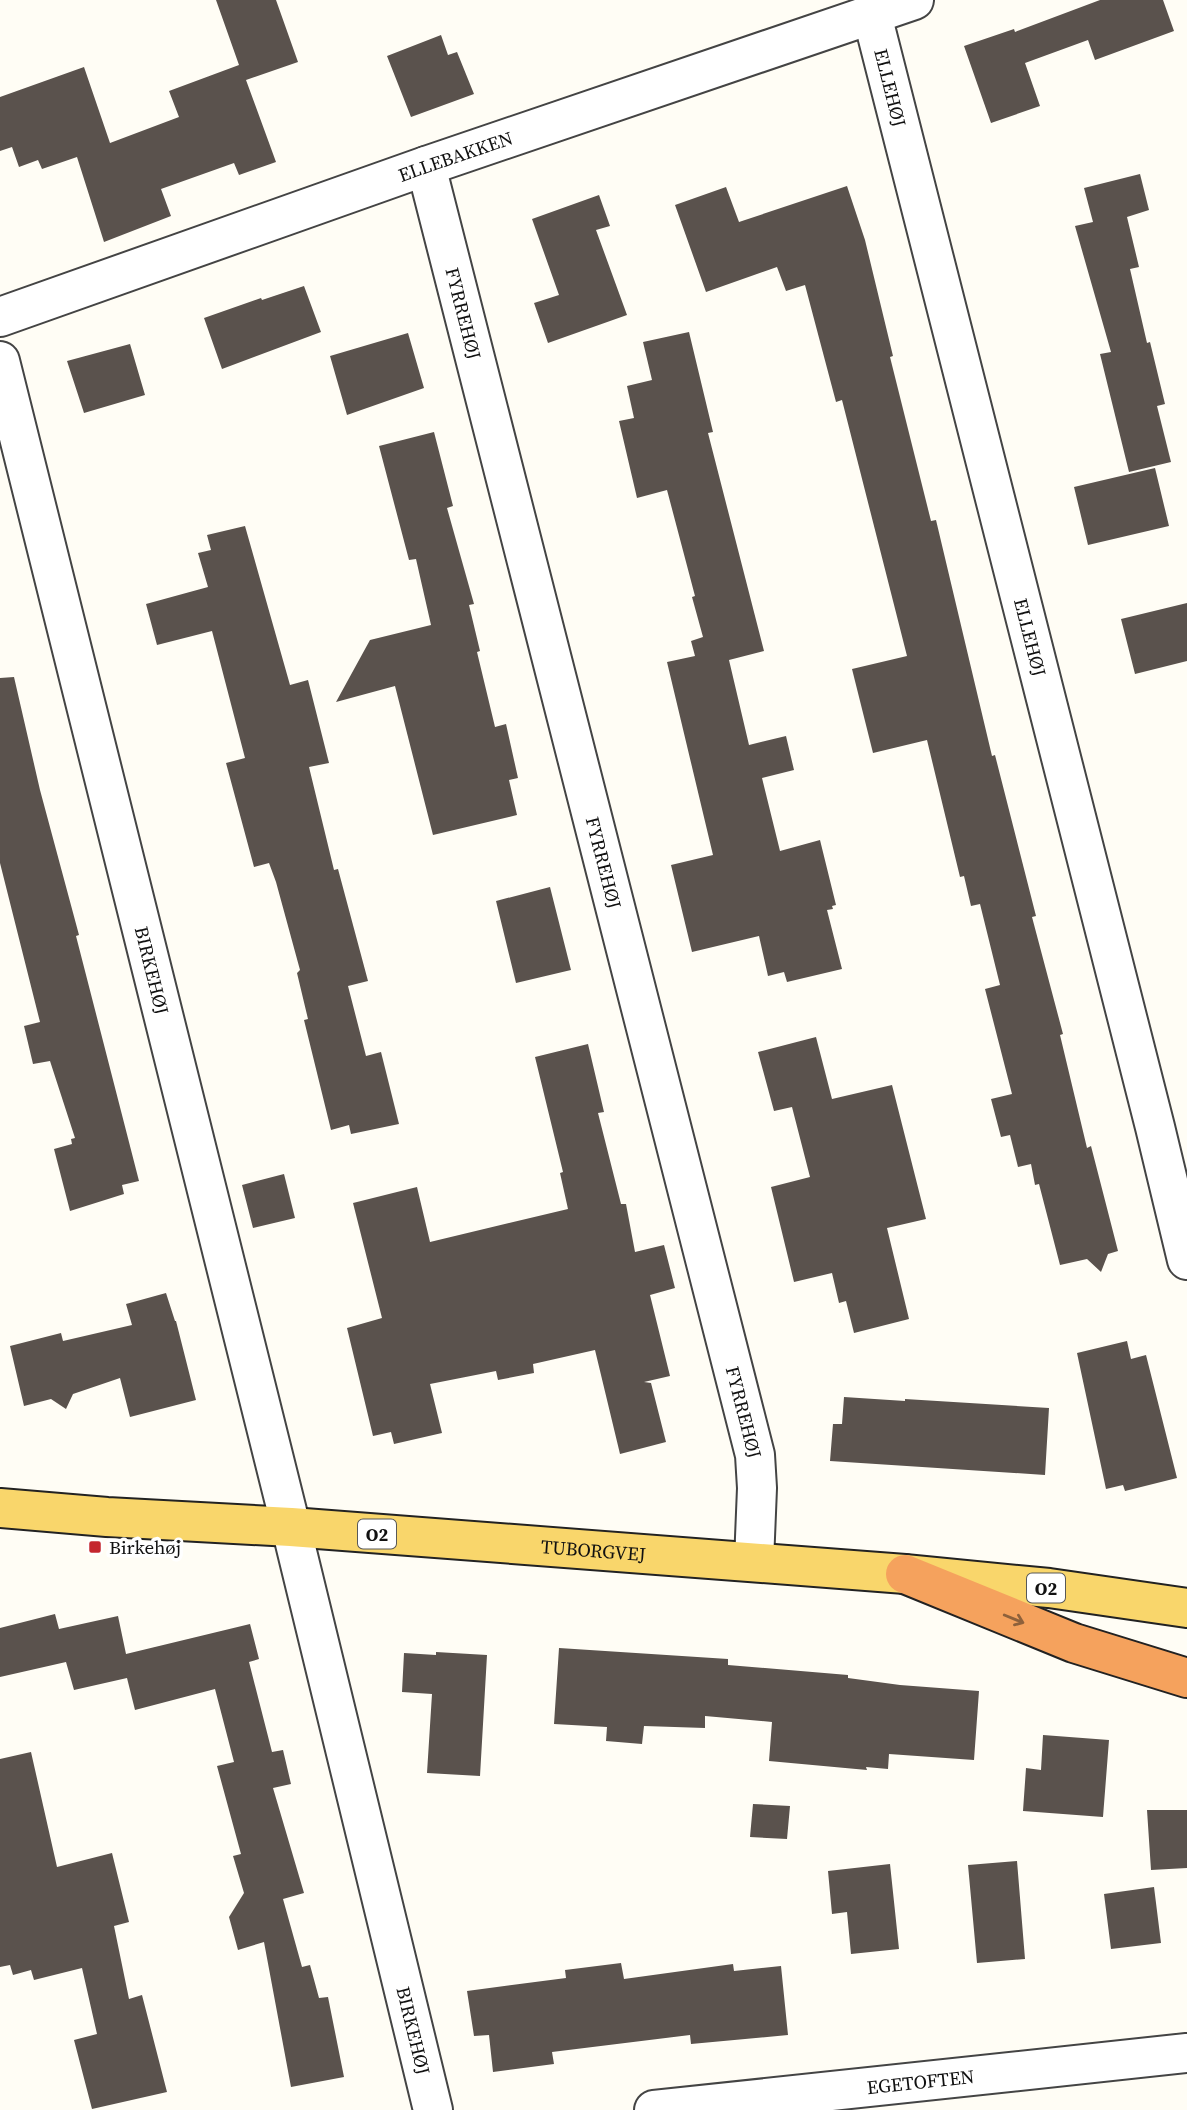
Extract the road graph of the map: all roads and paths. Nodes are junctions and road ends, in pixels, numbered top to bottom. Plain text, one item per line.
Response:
1 (914, 0) edge
2 (872, 15) junction
3 (426, 166) junction
4 (0, 317) edge
5 (0, 361) edge
6 (1187, 1260) edge
7 (0, 1508) edge
8 (290, 1527) junction
9 (754, 1562) junction
10 (905, 1574) junction
11 (1187, 1608) edge
12 (1187, 1678) edge
13 (1187, 2053) edge
14 (433, 2110) edge
15 (654, 2110) edge

1 - 2 street, ELLEBAKKEN
2 - 3 street, ELLEBAKKEN
2 - 6 street, ELLEHØJ
3 - 4 street, ELLEBAKKEN
3 - 9 street, FYRREHØJ
5 - 8 street, BIRKEHØJ
7 - 8 main road, TUBORGVEJ / O2
8 - 9 main road, TUBORGVEJ / O2
8 - 14 street, BIRKEHØJ
9 - 10 main road, TUBORGVEJ / O2
10 - 11 main road, TUBORGVEJ / O2
10 -> 12 highway
13 - 15 street, EGETOFTEN

